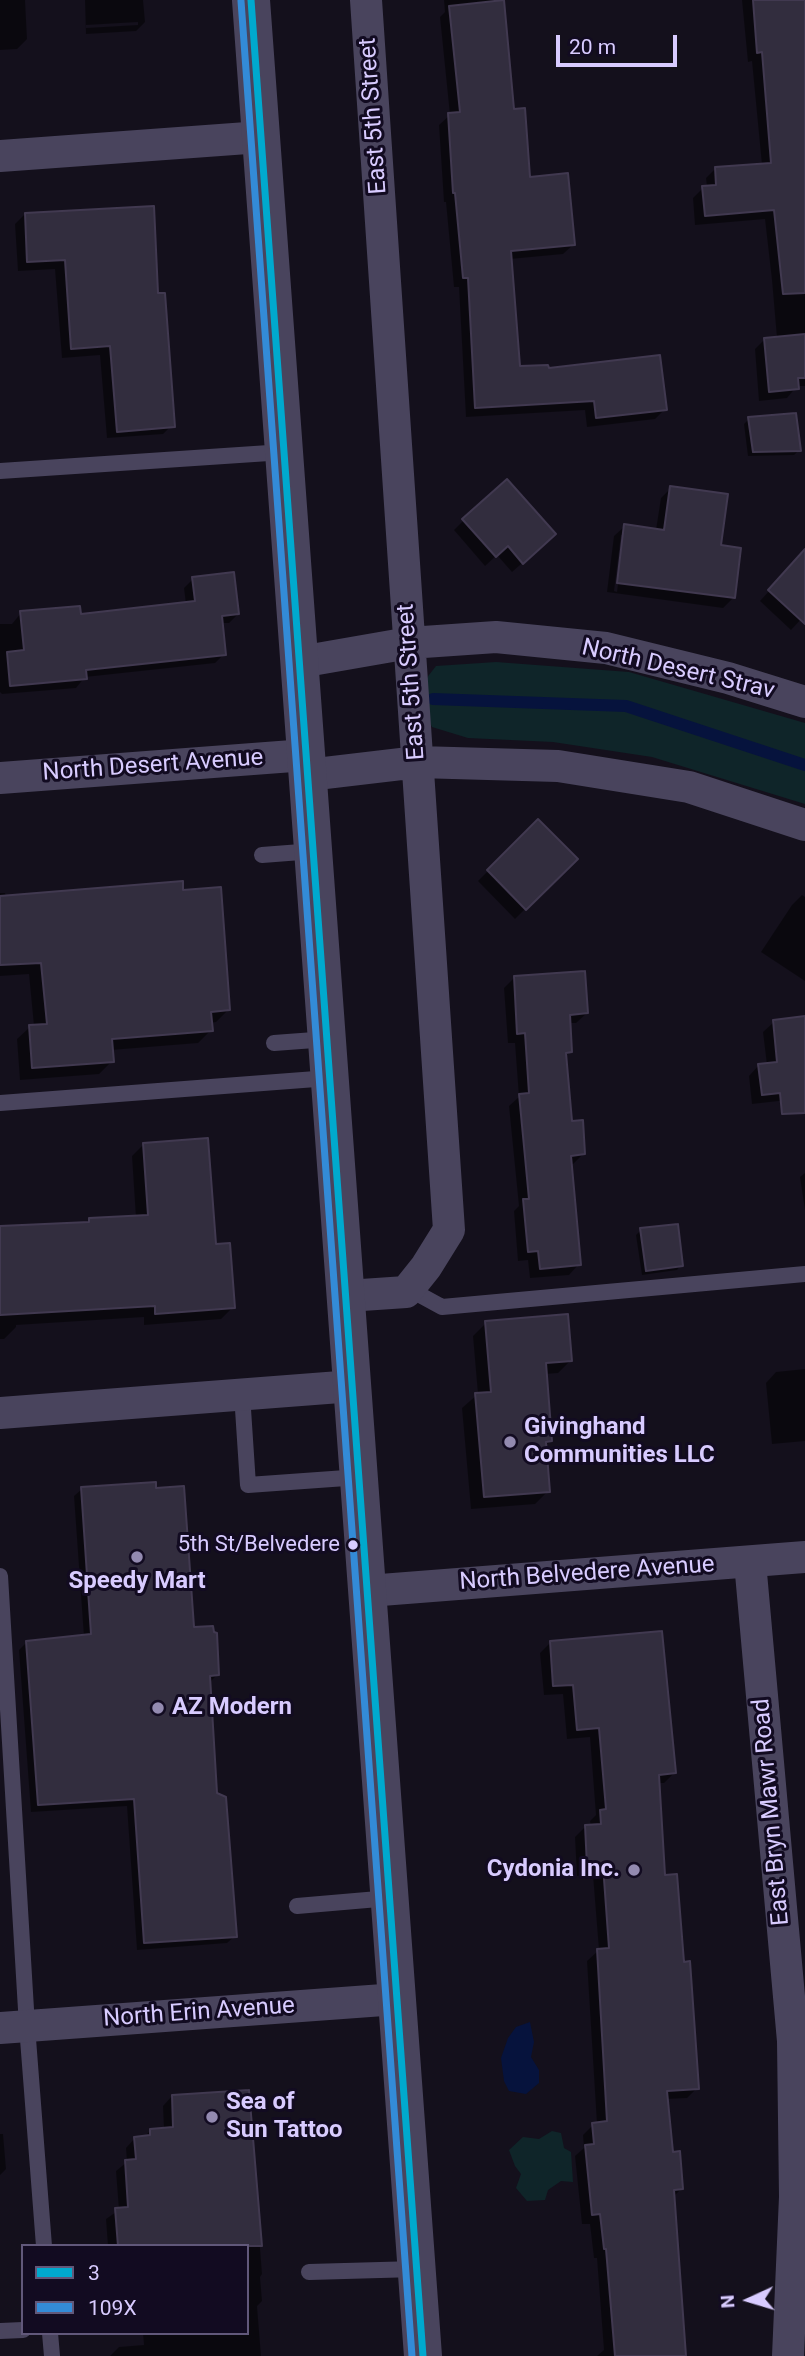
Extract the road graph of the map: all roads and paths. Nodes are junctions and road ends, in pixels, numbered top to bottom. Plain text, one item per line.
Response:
1 (251, 0) edge
2 (366, 0) edge
3 (261, 137) junction
4 (0, 156) edge
5 (285, 452) junction
6 (0, 471) edge
7 (409, 643) junction
8 (300, 662) junction
9 (805, 702) edge
10 (418, 762) junction
11 (307, 765) junction
12 (0, 778) edge
13 (805, 825) edge
14 (314, 851) junction
15 (262, 855) dead end
16 (328, 1039) junction
17 (274, 1043) dead end
18 (330, 1078) junction
19 (0, 1103) edge
20 (805, 1274) edge
21 (409, 1289) junction
22 (347, 1296) junction
23 (353, 1386) junction
24 (242, 1394) junction
25 (0, 1413) edge
26 (359, 1477) junction
27 (805, 1557) edge
28 (750, 1562) junction
29 (0, 1576) edge
30 (368, 1591) junction
31 (4, 1716) edge
32 (390, 1898) junction
33 (297, 1906) dead end
34 (397, 1999) junction
35 (14, 2027) edge
36 (44, 2244) edge
37 (416, 2269) junction
38 (309, 2272) dead end
39 (21, 2329) edge
40 (0, 2331) edge
41 (50, 2335) edge
42 (52, 2356) edge
43 (423, 2356) edge
44 (788, 2356) edge

1 - 3 street
2 - 7 street, East 5th Street
3 - 4 street
3 - 5 street
5 - 6 lane
5 - 8 street
7 - 8 street, North Desert Strav
7 - 9 street, North Desert Strav
7 - 10 street, East 5th Street
8 - 11 street
10 - 11 street
10 - 13 street
10 - 21 street, East 5th Street
11 - 12 street, North Desert Avenue
11 - 14 street
14 - 15 lane
14 - 16 street
16 - 17 lane
16 - 18 street
18 - 19 lane
18 - 22 street
20 - 21 lane
21 - 22 street
22 - 23 street
23 - 24 street
23 - 26 street
24 - 25 street
24 - 26 lane
26 - 30 street
27 - 28 street, North Belvedere Avenue
28 - 30 street, North Belvedere Avenue
28 - 44 street, East Bryn Mawr Road
29 - 31 lane
30 - 32 street
31 - 35 lane
32 - 33 lane
32 - 34 street
34 - 35 street, North Erin Avenue
34 - 37 street
35 - 36 lane
37 - 38 lane
37 - 43 street
39 - 40 lane
41 - 42 lane

